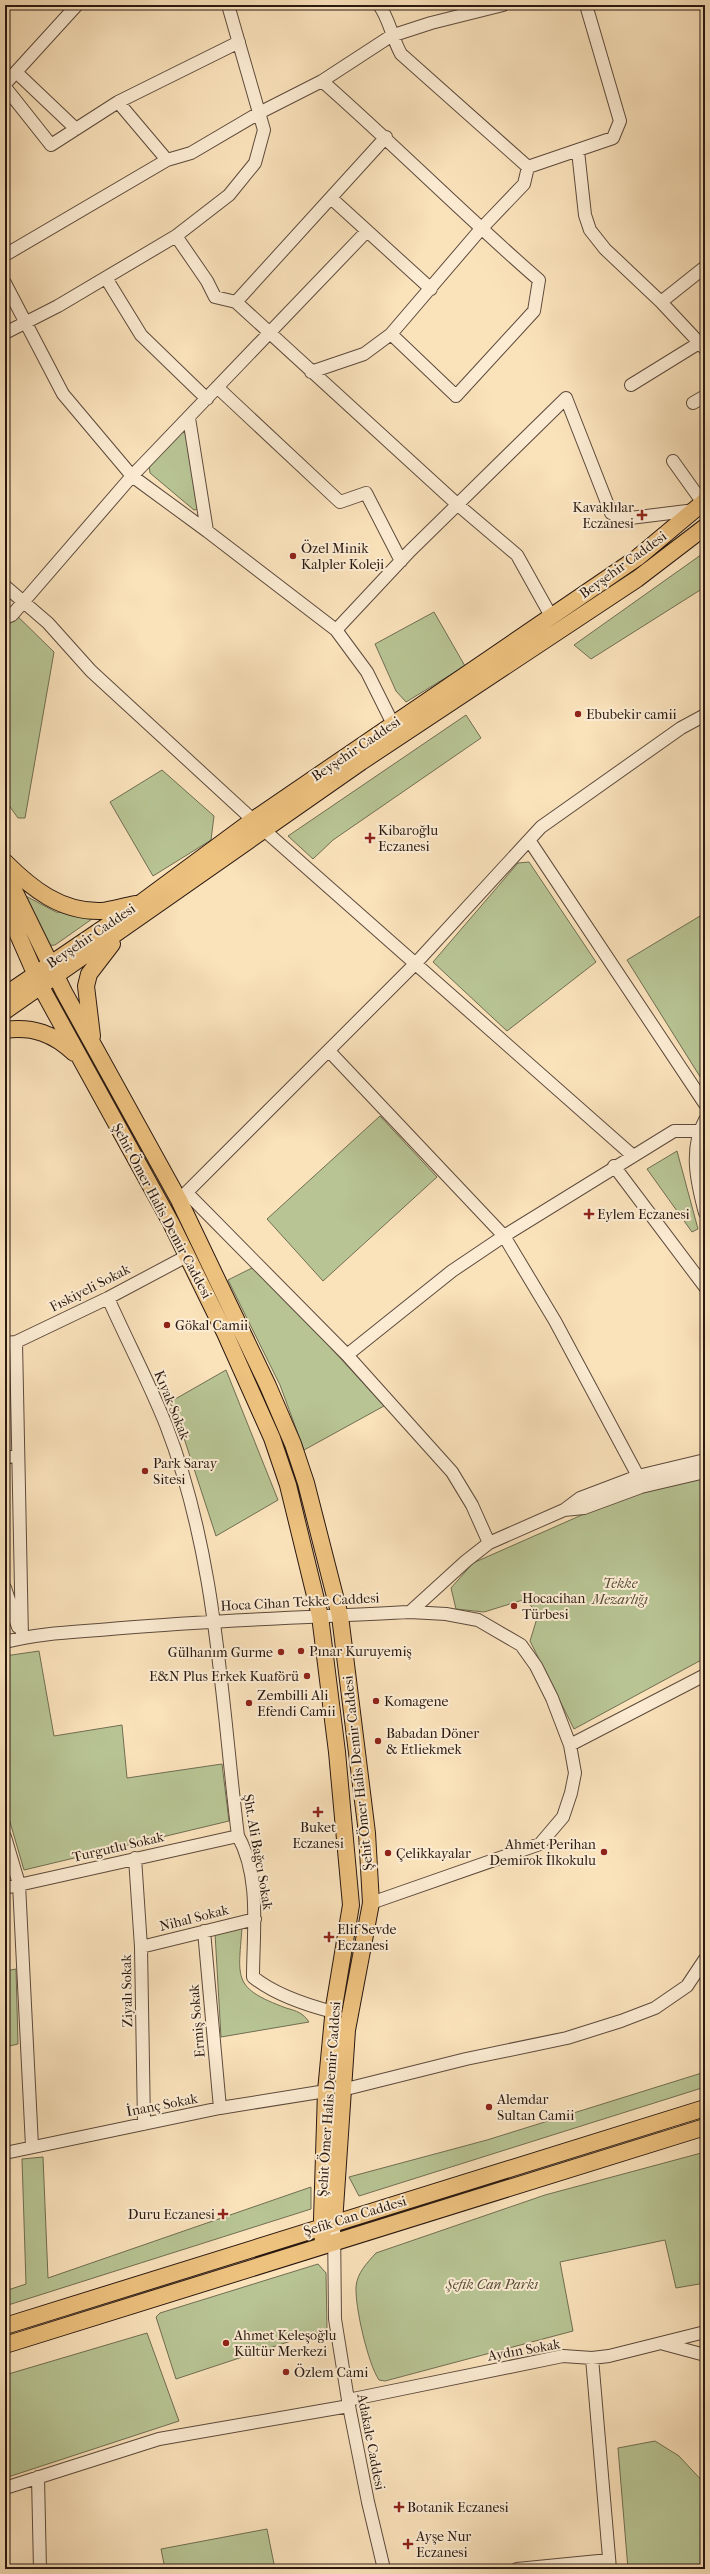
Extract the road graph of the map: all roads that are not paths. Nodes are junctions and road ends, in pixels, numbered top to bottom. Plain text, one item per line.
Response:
1 (77, 5) edge
2 (228, 5) edge
3 (379, 5) edge
4 (503, 5) edge
5 (586, 5) edge
6 (391, 36) junction
7 (239, 42) junction
8 (16, 72) junction
9 (322, 81) junction
10 (5, 85) edge
11 (118, 102) junction
12 (259, 113) junction
13 (76, 129) junction
14 (386, 137) junction
15 (578, 151) junction
16 (167, 160) junction
17 (528, 167) junction
18 (331, 198) junction
19 (480, 230) junction
20 (366, 231) junction
21 (176, 236) junction
22 (5, 255) edge
23 (705, 267) edge
24 (106, 278) junction
25 (5, 283) edge
26 (431, 289) junction
27 (236, 302) junction
28 (661, 302) junction
29 (25, 323) junction
30 (5, 333) edge
31 (269, 333) junction
32 (391, 334) junction
33 (702, 346) edge
34 (311, 372) junction
35 (631, 385) dead end
36 (217, 387) junction
37 (705, 396) edge
38 (207, 399) junction
39 (693, 403) dead end
40 (188, 418) junction
41 (673, 461) dead end
42 (132, 476) junction
43 (458, 505) junction
44 (701, 505) edge
45 (705, 527) edge
46 (207, 531) junction
47 (401, 561) junction
48 (5, 586) edge
49 (24, 602) junction
50 (551, 616) junction
51 (5, 618) edge
52 (336, 630) junction
53 (705, 715) edge
54 (393, 724) junction
55 (259, 825) junction
56 (528, 840) junction
57 (5, 862) edge
58 (5, 872) edge
59 (142, 902) junction
60 (5, 905) edge
61 (117, 934) junction
62 (416, 963) junction
63 (52, 971) junction
64 (38, 981) junction
65 (5, 995) edge
66 (5, 1011) edge
67 (5, 1030) edge
68 (92, 1046) junction
69 (329, 1051) junction
70 (81, 1060) junction
71 (705, 1104) edge
72 (702, 1125) edge
73 (632, 1155) junction
74 (614, 1166) junction
75 (700, 1174) edge
76 (183, 1197) junction
77 (705, 1213) edge
78 (504, 1236) junction
79 (187, 1256) junction
80 (705, 1287) edge
81 (108, 1298) junction
82 (10, 1342) edge
83 (347, 1355) junction
84 (18, 1455) junction
85 (5, 1458) edge
86 (705, 1460) edge
87 (705, 1472) edge
88 (638, 1476) junction
89 (564, 1510) junction
90 (489, 1543) junction
91 (5, 1588) edge
92 (410, 1612) junction
93 (320, 1616) junction
94 (340, 1616) junction
95 (215, 1621) junction
96 (22, 1638) junction
97 (5, 1642) edge
98 (705, 1675) edge
99 (570, 1745) junction
100 (238, 1836) junction
101 (5, 1837) edge
102 (135, 1858) junction
103 (19, 1884) junction
104 (5, 1888) edge
105 (371, 1903) junction
106 (255, 1919) junction
107 (204, 1931) junction
108 (141, 1947) junction
109 (705, 1959) edge
110 (333, 2012) junction
111 (334, 2091) junction
112 (220, 2108) junction
113 (705, 2108) edge
114 (144, 2124) junction
115 (705, 2127) edge
116 (32, 2146) junction
117 (5, 2153) edge
118 (328, 2224) junction
119 (330, 2244) junction
120 (5, 2326) edge
121 (705, 2332) edge
122 (662, 2343) junction
123 (5, 2345) edge
124 (705, 2355) edge
125 (592, 2358) junction
126 (348, 2403) junction
127 (38, 2477) junction
128 (5, 2488) edge
129 (609, 2564) edge
130 (40, 2569) edge
131 (384, 2569) edge
132 (517, 2569) edge

1 - 8 street
2 - 7 street
3 - 6 street
4 - 6 street
5 - 15 street
6 - 9 street
6 - 17 street
7 - 11 street
7 - 12 street
8 - 10 street
8 - 13 street
9 - 12 street
9 - 14 street
10 - 13 street
11 - 13 street
11 - 16 street
12 - 16 street
12 - 21 street
14 - 18 street
14 - 19 street
15 - 17 street
15 - 28 street
16 - 22 street
17 - 19 street
18 - 20 street
18 - 27 street
19 - 26 street
19 - 32 street
20 - 26 street
20 - 31 street
21 - 24 street
21 - 27 street
23 - 28 street
24 - 29 street
24 - 38 street
25 - 29 street
26 - 32 street
27 - 31 street
28 - 33 street
29 - 30 street
29 - 42 street
31 - 34 street
31 - 36 street
32 - 34 street
33 - 35 street
34 - 43 street
36 - 38 street
36 - 47 street
37 - 39 street
38 - 40 street
40 - 42 street
40 - 46 street
41 - 44 street
42 - 46 street
42 - 49 street
43 - 44 street
43 - 47 street
43 - 50 street
44 - 50 main road, Beyşehir Caddesi
45 - 55 main road, Beyşehir Caddesi
46 - 52 street
47 - 52 street
48 - 49 street
49 - 51 street
49 - 55 street
50 - 54 main road, Beyşehir Caddesi
52 - 54 street
53 - 56 street
54 - 55 main road, Beyşehir Caddesi
55 - 59 main road, Beyşehir Caddesi
55 - 61 main road, Beyşehir Caddesi
55 - 62 street
56 - 62 street
56 - 71 street
57 - 59 main road
58 - 63 main road, Şehit Ömer Halis Demir Caddesi
59 - 63 main road, Beyşehir Caddesi
60 - 64 main road, Şehit Ömer Halis Demir Caddesi
61 - 63 main road, Beyşehir Caddesi
61 - 68 main road
62 - 69 street
62 - 73 street
63 - 64 main road, Beyşehir Caddesi
63 - 68 main road, Şehit Ömer Halis Demir Caddesi
64 - 65 main road, Beyşehir Caddesi
64 - 66 main road, Beyşehir Caddesi
64 - 70 main road, Şehit Ömer Halis Demir Caddesi
67 - 70 main road
68 - 76 main road, Şehit Ömer Halis Demir Caddesi
69 - 76 street
69 - 78 street
70 - 79 main road, Şehit Ömer Halis Demir Caddesi
72 - 73 street
72 - 75 street
73 - 74 street
74 - 78 street
74 - 80 street
75 - 77 street
76 - 83 street
76 - 94 main road, Şehit Ömer Halis Demir Caddesi
78 - 83 street
78 - 88 street
79 - 81 street, Fıskiyeli Sokak
79 - 93 main road, Şehit Ömer Halis Demir Caddesi
81 - 82 street, Fıskiyeli Sokak
81 - 95 street, Kıyak Sokak
82 - 84 street
83 - 90 street
84 - 85 street
84 - 96 street
86 - 88 street
87 - 89 street
88 - 89 street
89 - 90 street
90 - 92 street
91 - 96 street
92 - 94 street, Hoca Cihan Tekke Caddesi
92 - 99 street, Hoca Cihan Tekke Caddesi
93 - 94 street, Hoca Cihan Tekke Caddesi
93 - 95 street, Hoca Cihan Tekke Caddesi
93 - 110 main road, Şehit Ömer Halis Demir Caddesi
94 - 105 main road, Şehit Ömer Halis Demir Caddesi
95 - 96 street, Hoca Cihan Tekke Caddesi
95 - 100 street, Şht. Ali Bağcı Sokak
96 - 97 street, Hoca Cihan Tekke Caddesi
98 - 99 street
99 - 105 street, Hoca Cihan Tekke Caddesi
100 - 102 street, Turgutlu Sokak
100 - 106 street, Şht. Ali Bağcı Sokak
101 - 103 street
102 - 103 street, Turgutlu Sokak
102 - 108 street, Ziyalı Sokak
103 - 104 street, Turgutlu Sokak
103 - 116 street
105 - 111 main road, Şehit Ömer Halis Demir Caddesi
106 - 107 street, Nihal Sokak
106 - 110 street, Şht. Ali Bağcı Sokak
107 - 108 street, Nihal Sokak
107 - 112 street, Ermiş Sokak
108 - 114 street, Ziyalı Sokak
109 - 111 street, İnanç Sokak
110 - 111 main road, Şehit Ömer Halis Demir Caddesi
111 - 112 street, İnanç Sokak
111 - 118 main road, Şehit Ömer Halis Demir Caddesi
112 - 114 street, İnanç Sokak
113 - 118 main road, Şefik Can Caddesi
114 - 116 street, İnanç Sokak
115 - 119 main road, Şefik Can Caddesi
116 - 117 street, İnanç Sokak
118 - 119 main road, Şehit Ömer Halis Demir Caddesi
118 - 120 main road, Şefik Can Caddesi
119 - 123 main road, Şefik Can Caddesi
119 - 126 street, Adakale Caddesi
121 - 122 street, Aydın Sokak
122 - 124 street
122 - 125 street, Aydın Sokak
125 - 126 street, Aydın Sokak
125 - 129 street
126 - 127 street, Aydın Sokak
126 - 131 street, Adakale Caddesi
127 - 128 street, Aydın Sokak
127 - 130 street
129 - 132 street

